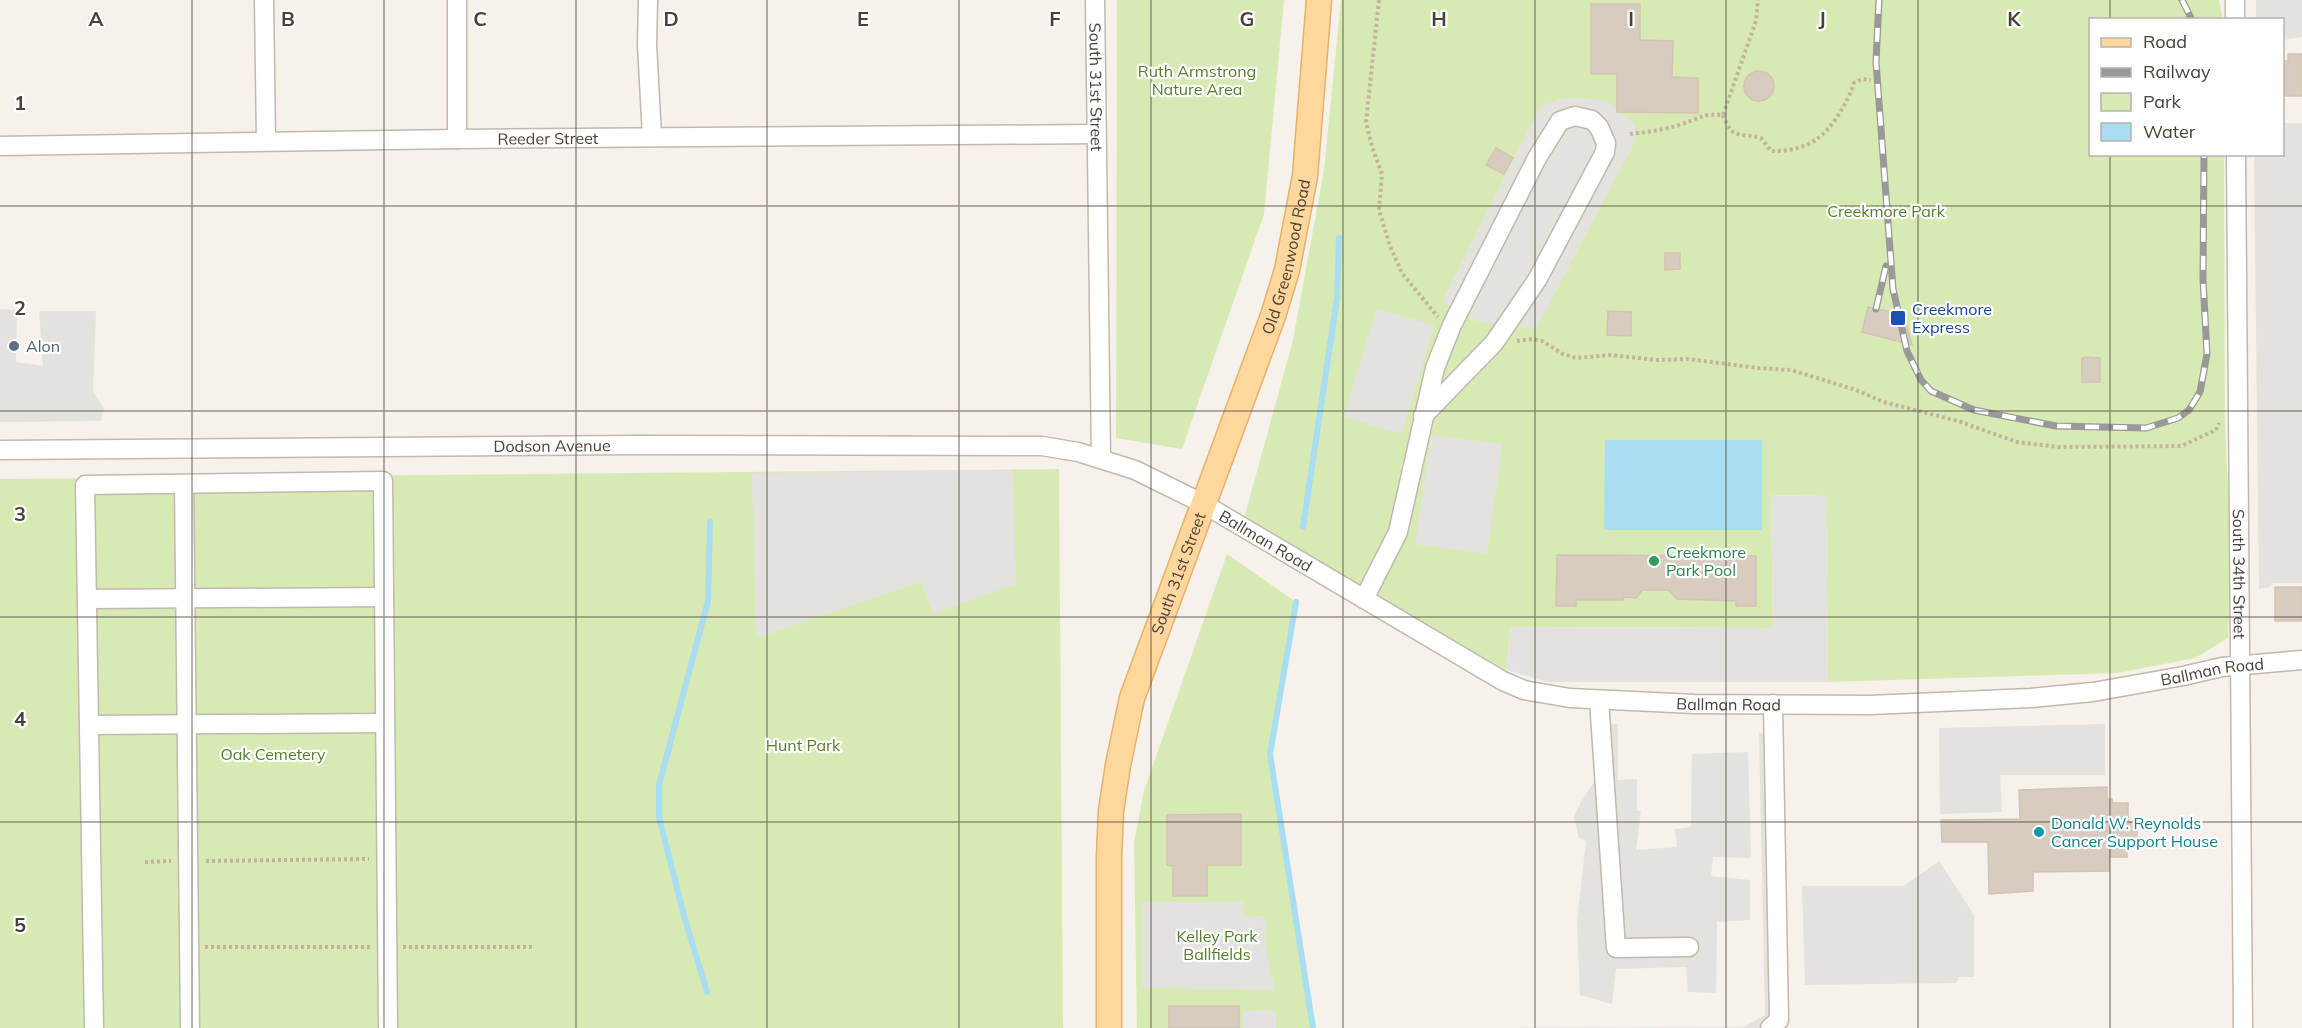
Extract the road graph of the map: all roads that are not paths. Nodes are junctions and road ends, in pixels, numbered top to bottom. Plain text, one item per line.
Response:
1 (264, 0) edge
2 (457, 0) edge
3 (648, 0) edge
4 (1095, 0) edge
5 (1319, 0) edge
6 (2235, 0) edge
7 (2235, 18) edge
8 (1096, 134) junction
9 (652, 137) junction
10 (457, 139) junction
11 (266, 141) junction
12 (0, 146) edge
13 (2236, 156) edge
14 (1423, 416) junction
15 (0, 450) edge
16 (1101, 458) junction
17 (184, 484) junction
18 (1202, 503) junction
19 (384, 597) junction
20 (185, 598) junction
21 (1364, 598) junction
22 (87, 599) junction
23 (2302, 660) edge
24 (2240, 666) junction
25 (1599, 700) junction
26 (1773, 704) junction
27 (385, 723) junction
28 (89, 724) junction
29 (187, 724) junction
30 (1689, 948) dead end
31 (94, 1028) edge
32 (190, 1028) edge
33 (388, 1028) edge
34 (1109, 1028) edge
35 (1770, 1028) edge
36 (2243, 1028) edge

1 - 11 street
2 - 10 street
3 - 9 street
4 - 8 street, South 31st Street
5 - 18 main road, Old Greenwood Road
6 - 7 street
8 - 9 street, Reeder Street
8 - 16 street, South 31st Street
9 - 10 street, Reeder Street
10 - 11 street, Reeder Street
11 - 12 street, Reeder Street
13 - 24 street, South 34th Street
14 - 14 street
14 - 21 street
15 - 16 street, Dodson Avenue
16 - 18 street, South 31st Street
17 - 19 street
17 - 20 street
17 - 22 street
18 - 21 street, Ballman Road
18 - 34 main road, South 31st Street
19 - 20 street
19 - 27 street
20 - 22 street
20 - 29 street
21 - 25 street, Ballman Road
22 - 28 street
23 - 24 street, Ballman Road
24 - 26 street, Ballman Road
24 - 36 street, South 34th Street
25 - 26 street, Ballman Road
25 - 30 street
26 - 35 street
27 - 29 street
27 - 33 street
28 - 29 street
28 - 31 street
29 - 32 street

